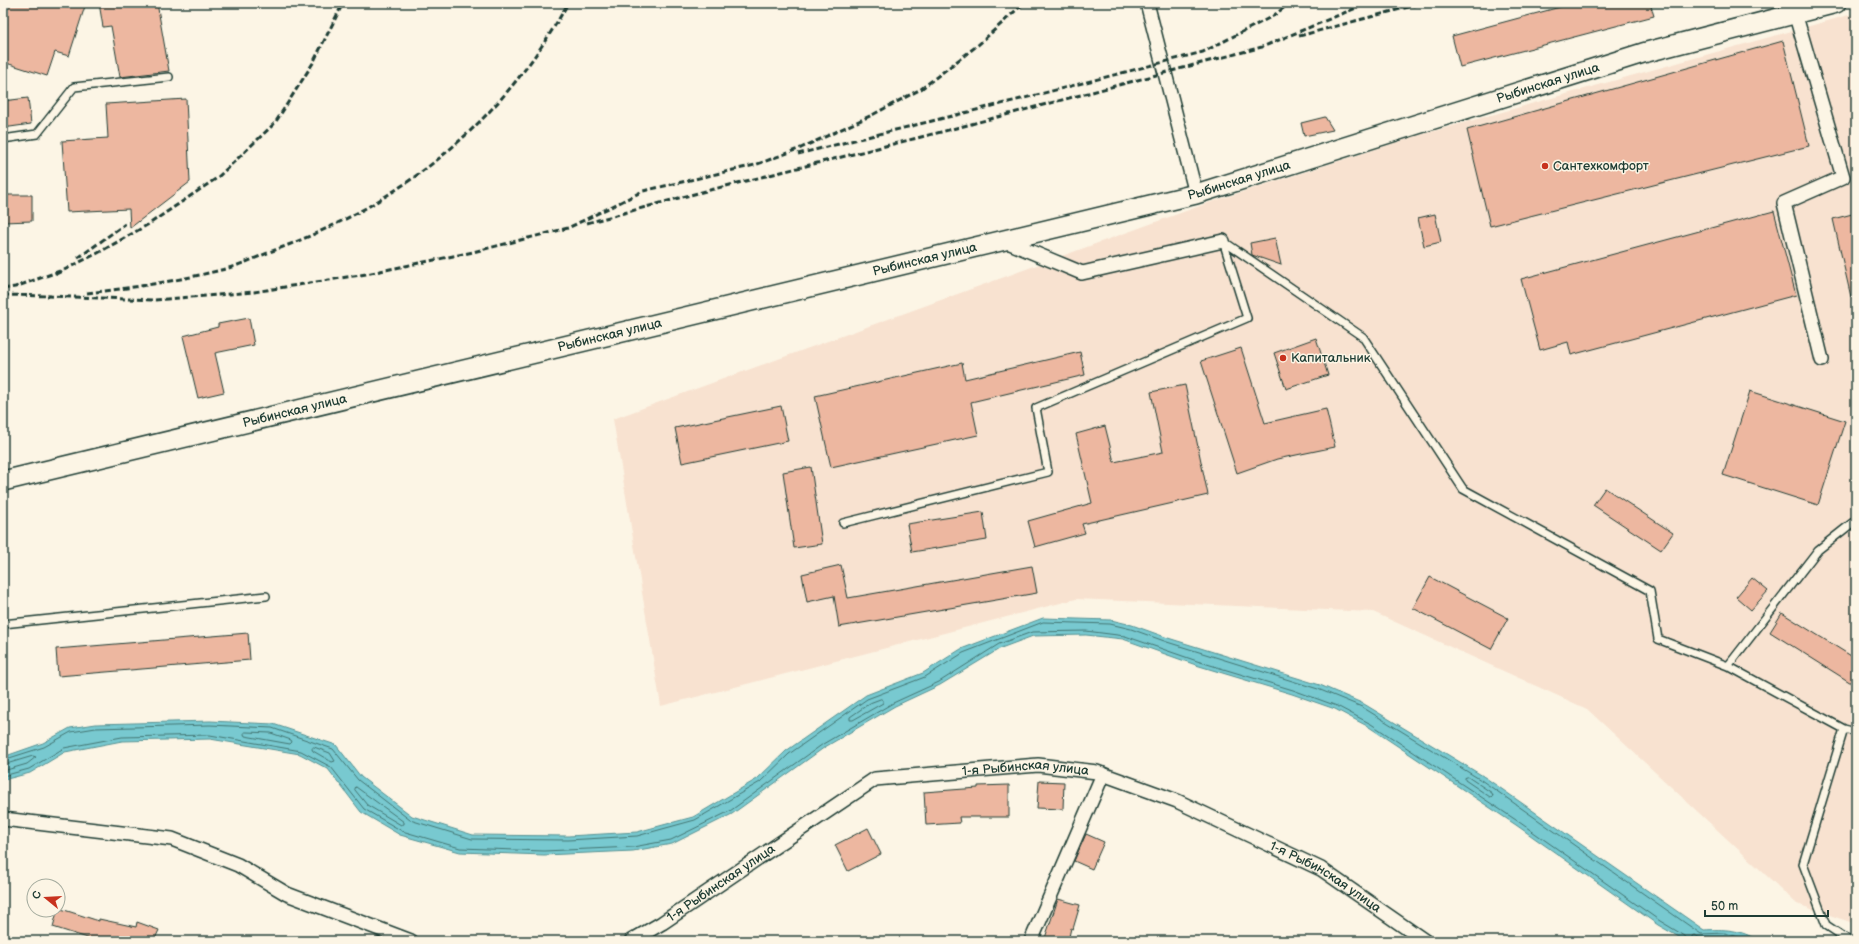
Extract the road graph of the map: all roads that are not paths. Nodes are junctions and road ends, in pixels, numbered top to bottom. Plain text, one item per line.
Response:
1 (1147, 3) edge
2 (1836, 3) edge
3 (1795, 13) junction
4 (169, 77) dead end
5 (3, 139) edge
6 (1196, 194) junction
7 (1003, 240) junction
8 (1223, 241) junction
9 (1822, 360) dead end
10 (3, 481) edge
11 (1856, 520) edge
12 (843, 523) dead end
13 (266, 596) dead end
14 (3, 624) edge
15 (1728, 666) junction
16 (1844, 729) junction
17 (1856, 732) edge
18 (1103, 774) junction
19 (3, 819) edge
20 (411, 941) edge
21 (631, 941) edge
22 (1031, 941) edge
23 (1425, 941) edge
24 (1850, 941) edge

1 - 6 street
2 - 3 main road, Рыбинская улица
3 - 6 main road, Рыбинская улица
3 - 9 street
4 - 5 lane
6 - 7 main road, Рыбинская улица
7 - 8 street
7 - 10 main road, Рыбинская улица
8 - 12 lane
8 - 15 lane
11 - 15 lane
13 - 14 lane
15 - 16 lane
16 - 17 lane
16 - 24 lane
18 - 21 street, 1-я Рыбинская улица
18 - 22 street
18 - 23 street, 1-я Рыбинская улица
19 - 20 street

